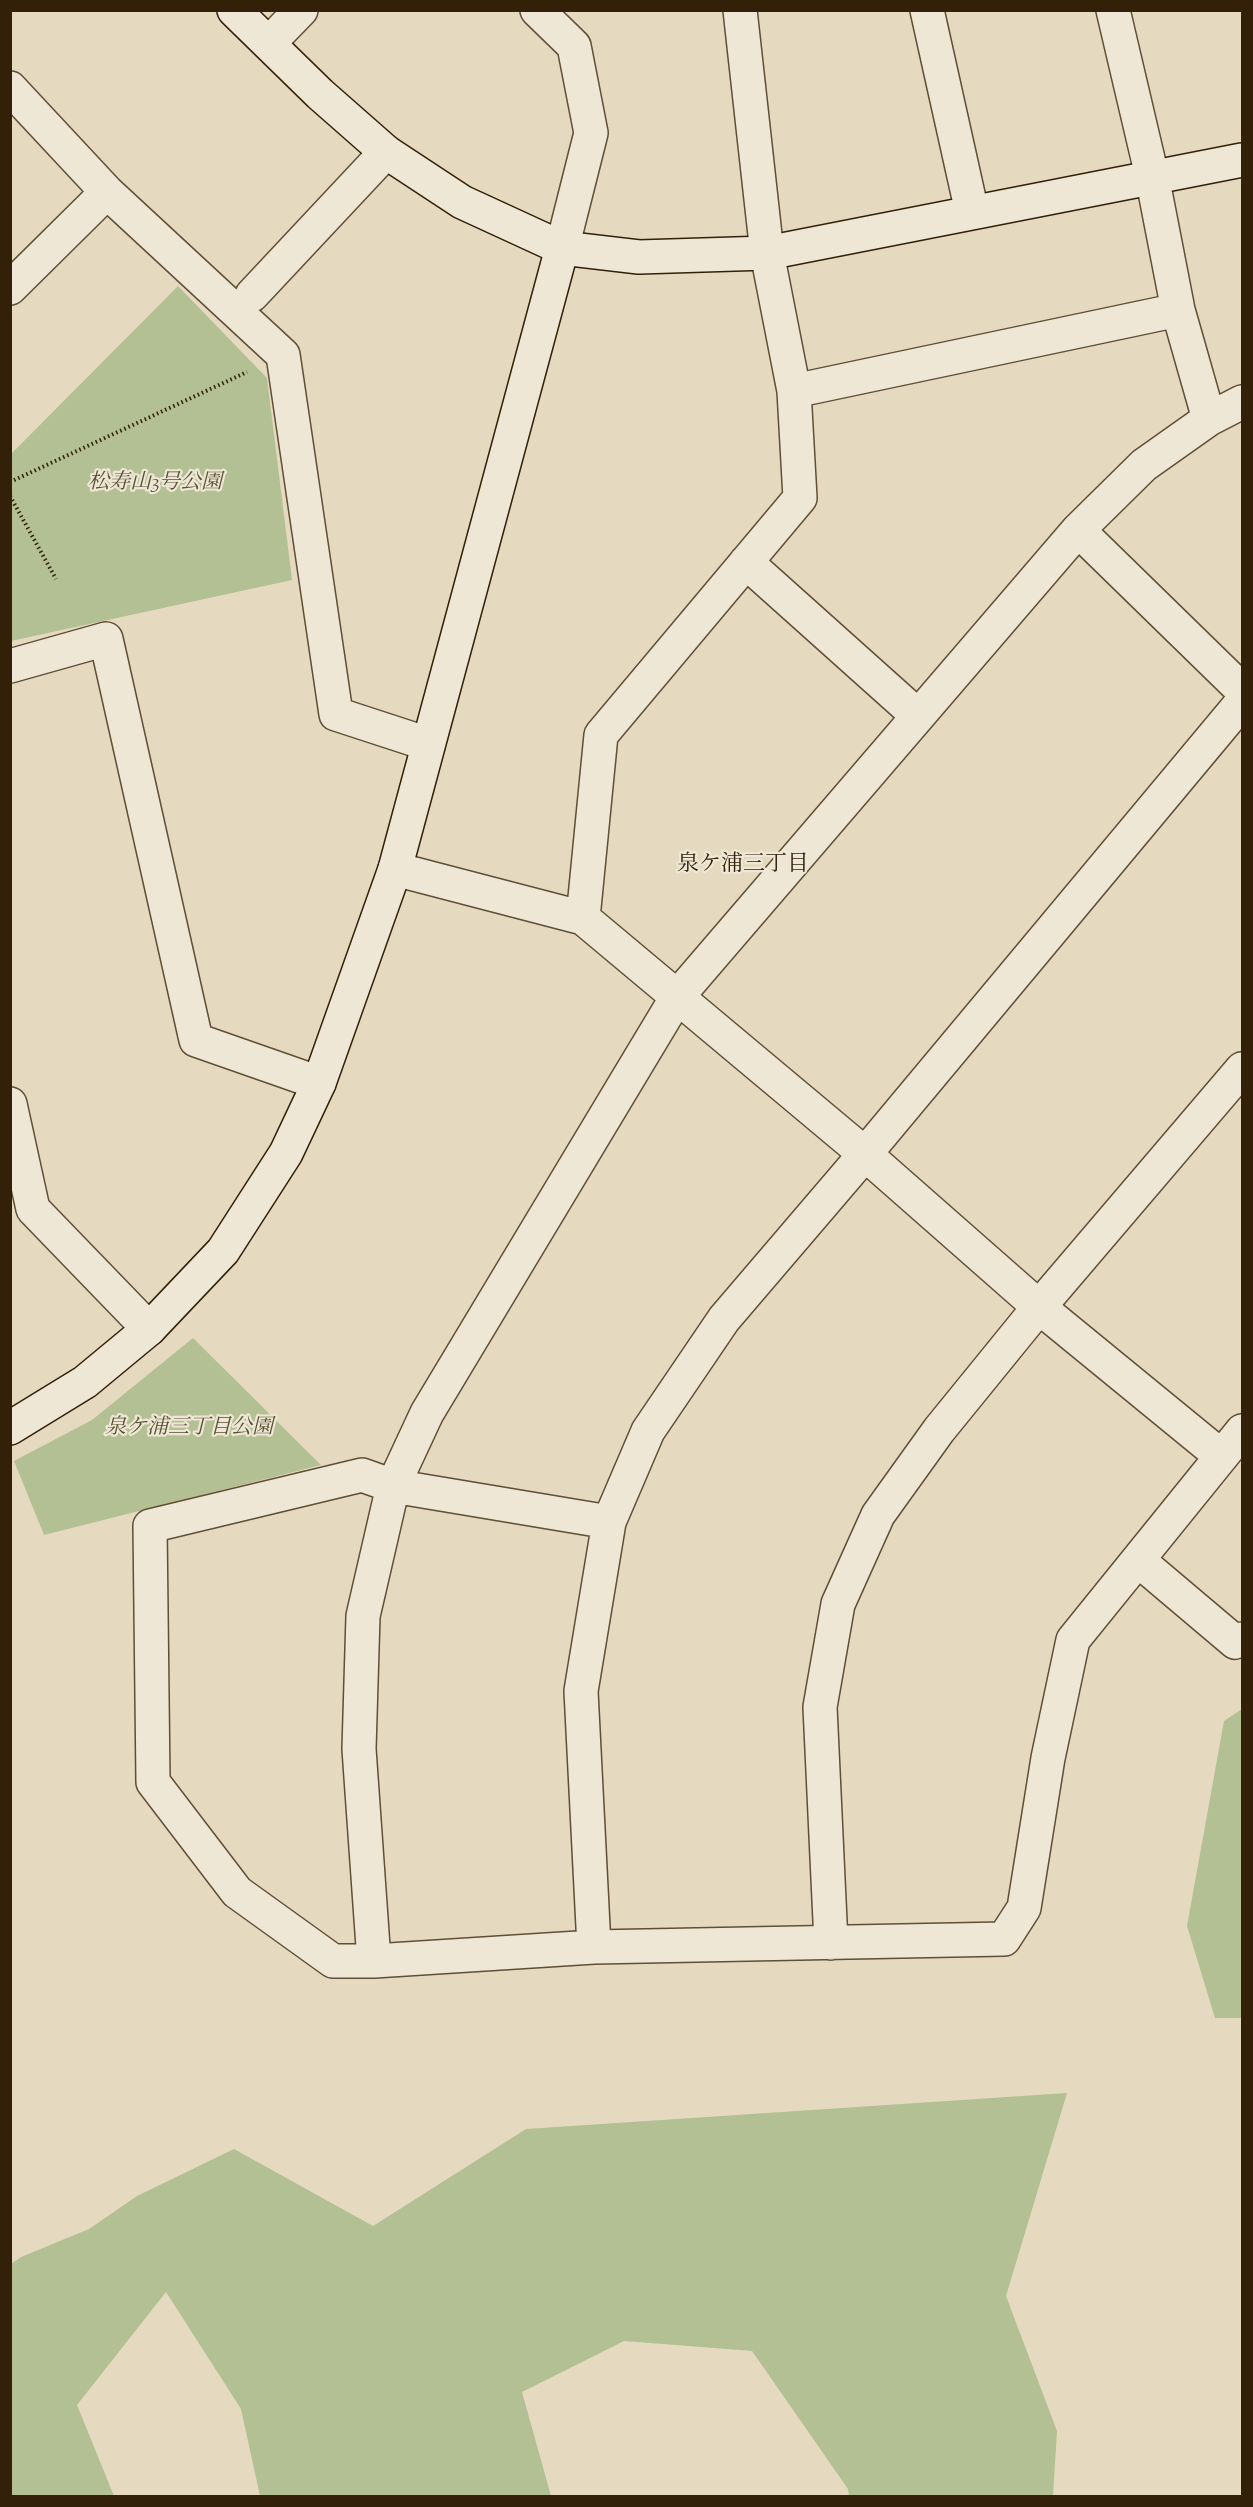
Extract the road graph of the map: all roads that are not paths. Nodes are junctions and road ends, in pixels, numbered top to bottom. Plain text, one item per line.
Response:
1 (234, 10) edge
2 (301, 10) edge
3 (537, 10) edge
4 (740, 10) edge
5 (927, 10) edge
6 (1113, 10) edge
7 (269, 43) junction
8 (10, 88) edge
9 (386, 152) junction
10 (1242, 160) edge
11 (1152, 176) junction
12 (107, 192) junction
13 (972, 212) junction
14 (562, 248) junction
15 (767, 253) junction
16 (10, 288) edge
17 (252, 295) dead end
18 (1178, 310) junction
19 (795, 391) junction
20 (1242, 402) edge
21 (1209, 418) junction
22 (1078, 530) junction
23 (746, 562) junction
24 (10, 666) edge
25 (1242, 690) edge
26 (1242, 702) edge
27 (918, 716) junction
28 (428, 744) junction
29 (395, 869) junction
30 (583, 918) junction
31 (677, 997) junction
32 (1242, 1069) edge
33 (319, 1083) junction
34 (10, 1104) edge
35 (865, 1154) junction
36 (1039, 1307) junction
37 (149, 1329) junction
38 (10, 1428) edge
39 (1242, 1431) edge
40 (1221, 1456) junction
41 (393, 1486) junction
42 (609, 1522) junction
43 (1138, 1560) junction
44 (1242, 1639) edge
45 (831, 1943) junction
46 (594, 1947) junction
47 (374, 1961) junction

1 - 7 street
2 - 7 street
3 - 14 street
4 - 15 street
5 - 13 street
6 - 11 street
7 - 9 street
8 - 12 street
9 - 14 street
9 - 17 street
10 - 11 street
11 - 13 street
11 - 18 street
12 - 16 street
12 - 28 street
13 - 15 street
14 - 15 street
14 - 28 street
15 - 19 street
18 - 19 street
18 - 21 street
19 - 23 street
20 - 21 street
21 - 22 street
22 - 25 street
22 - 27 street
23 - 27 street
23 - 30 street
24 - 33 street
26 - 35 street
27 - 31 street
28 - 29 street
29 - 30 street
29 - 33 street
30 - 31 street
31 - 35 street
31 - 41 street
32 - 36 street
33 - 37 street
34 - 37 street
35 - 36 street
35 - 42 street
36 - 40 street
36 - 45 street
37 - 38 street
39 - 40 street
40 - 43 street
41 - 42 street
41 - 47 street
41 - 47 street
42 - 46 street
43 - 44 street
43 - 45 street
45 - 46 street
46 - 47 street

